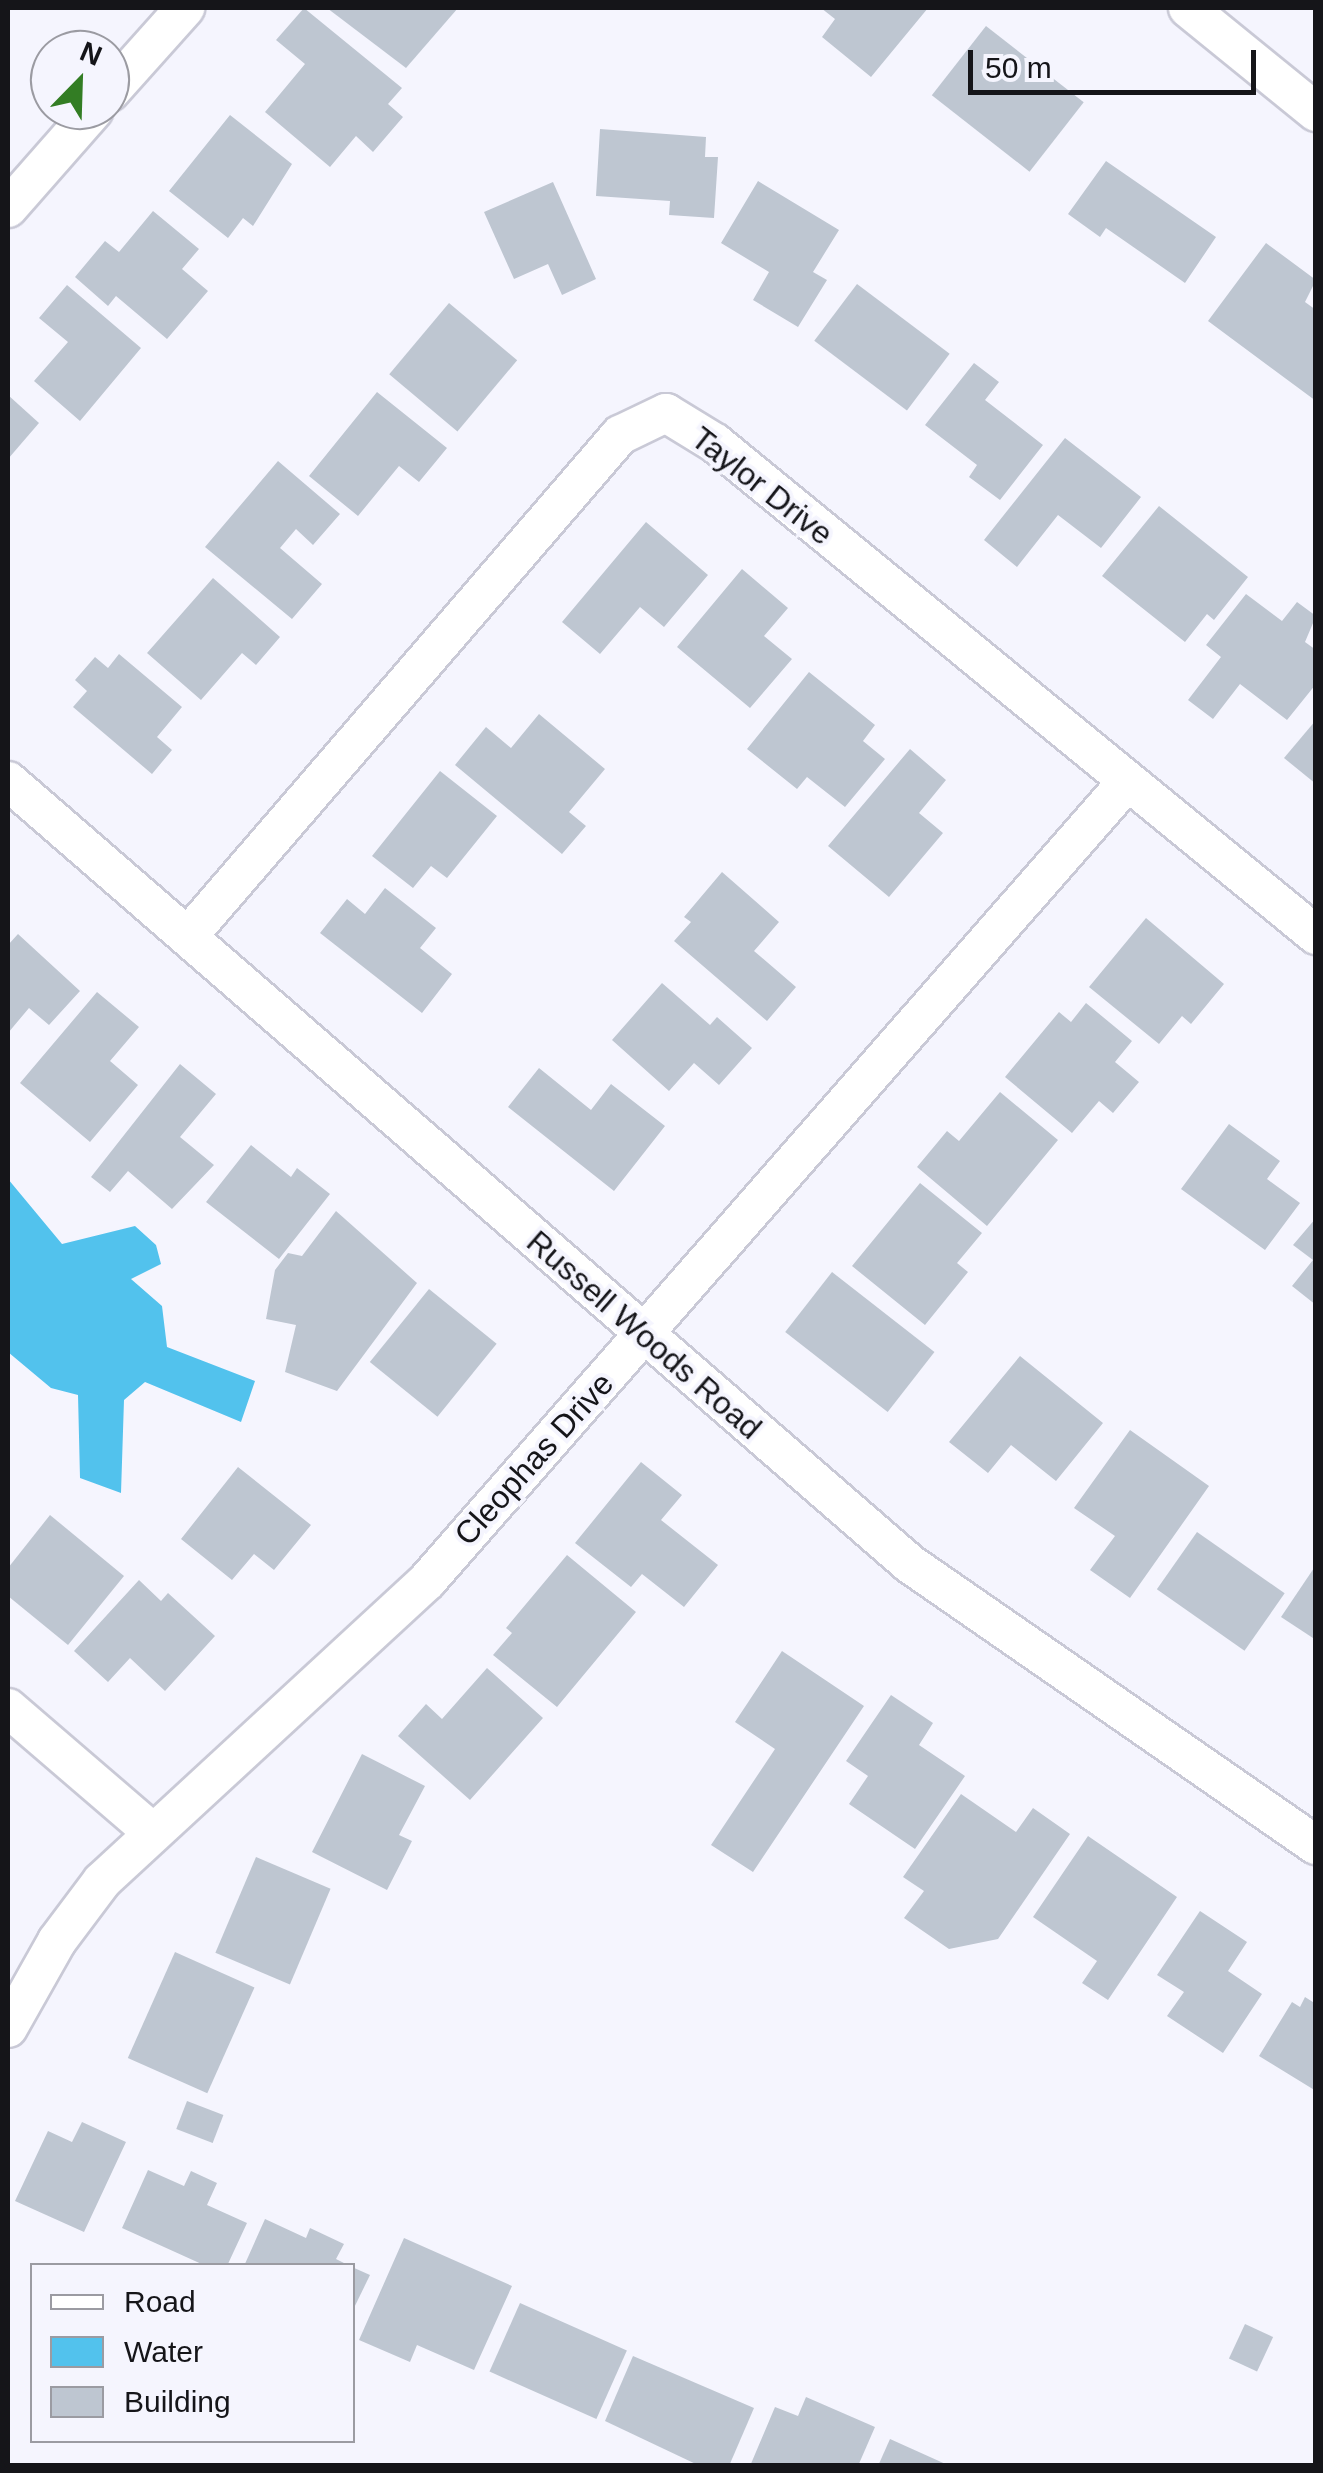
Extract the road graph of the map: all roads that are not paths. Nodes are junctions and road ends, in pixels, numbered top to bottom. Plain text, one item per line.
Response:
1 (185, 8) edge
2 (1188, 8) edge
3 (130, 70) edge
4 (1316, 112) edge
5 (76, 130) edge
6 (8, 208) edge
7 (8, 781) edge
8 (1127, 782) junction
9 (1316, 935) edge
10 (188, 936) junction
11 (644, 1335) junction
12 (8, 1708) edge
13 (151, 1831) junction
14 (1316, 1846) edge
15 (8, 2028) edge

1 - 3 street
2 - 4 street
5 - 6 street
7 - 10 street, Russell Woods Road
8 - 9 street, Taylor Drive
8 - 10 street, Taylor Drive
8 - 11 street, Cleophas Drive
10 - 11 street, Russell Woods Road
11 - 13 street, Cleophas Drive
11 - 14 street, Russell Woods Road
12 - 13 street
13 - 15 street, Cleophas Drive

